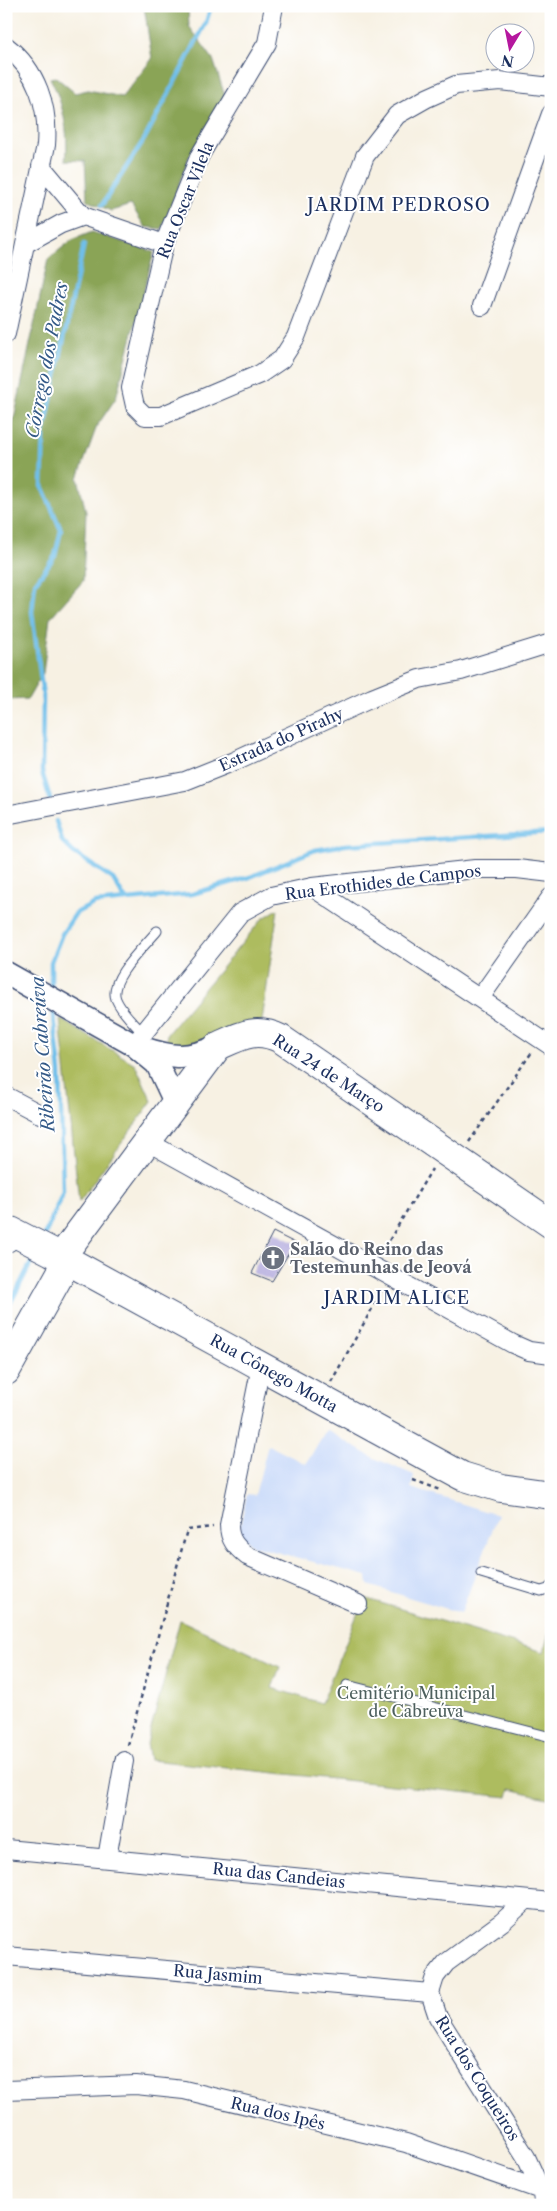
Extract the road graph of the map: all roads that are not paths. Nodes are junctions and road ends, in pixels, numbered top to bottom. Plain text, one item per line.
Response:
1 (274, 6) edge
2 (6, 46) edge
3 (551, 86) edge
4 (551, 114) edge
5 (41, 166) junction
6 (83, 216) junction
7 (24, 244) junction
8 (164, 244) junction
9 (482, 306) dead end
10 (6, 334) edge
11 (551, 643) edge
12 (6, 815) edge
13 (551, 873) edge
14 (312, 887) junction
15 (551, 898) edge
16 (157, 931) dead end
17 (6, 973) edge
18 (480, 998) junction
19 (138, 1039) junction
20 (546, 1043) edge
21 (191, 1066) junction
22 (6, 1096) edge
23 (175, 1102) junction
24 (40, 1114) dead end
25 (146, 1142) junction
26 (551, 1224) edge
27 (13, 1234) edge
28 (60, 1256) junction
29 (551, 1354) edge
30 (261, 1366) junction
31 (6, 1371) edge
32 (551, 1495) edge
33 (481, 1573) dead end
34 (551, 1586) edge
35 (358, 1604) dead end
36 (347, 1685) dead end
37 (551, 1737) edge
38 (124, 1762) road end
39 (6, 1850) edge
40 (107, 1858) junction
41 (526, 1900) junction
42 (551, 1902) edge
43 (6, 1956) edge
44 (430, 1993) junction
45 (6, 2090) edge
46 (542, 2197) edge

1 - 8 street, Rua Oscar Vilela
2 - 5 street
3 - 8 street, Rua Oscar Vilela
4 - 9 street
5 - 6 street
5 - 7 street
6 - 7 street
6 - 8 street
7 - 10 street
11 - 12 street, Estrada do Pirahy
13 - 14 street, Rua Erothides de Campos
14 - 18 street
14 - 19 street, Rua Erothides de Campos
15 - 18 street
16 - 19 lane
17 - 19 street
18 - 20 street
19 - 21 street
19 - 23 street
21 - 23 main road, Rua 24 de Março
21 - 26 main road, Rua 24 de Março
22 - 24 street
23 - 25 main road, Rua 24 de Março
25 - 28 main road, Rua 24 de Março
25 - 29 street
27 - 28 main road, Rua Cônego Motta
28 - 30 main road, Rua Cônego Motta
28 - 31 main road, Rua 24 de Março
30 - 32 main road, Rua Cônego Motta
30 - 35 street
33 - 34 lane
36 - 37 lane
38 - 40 street
39 - 40 street, Rua das Candeias
40 - 41 street, Rua das Candeias
41 - 42 street, Rua das Candeias
41 - 44 street
43 - 44 street, Rua Jasmim
44 - 46 street, Rua dos Coqueiros
45 - 46 street, Rua dos Ipês

